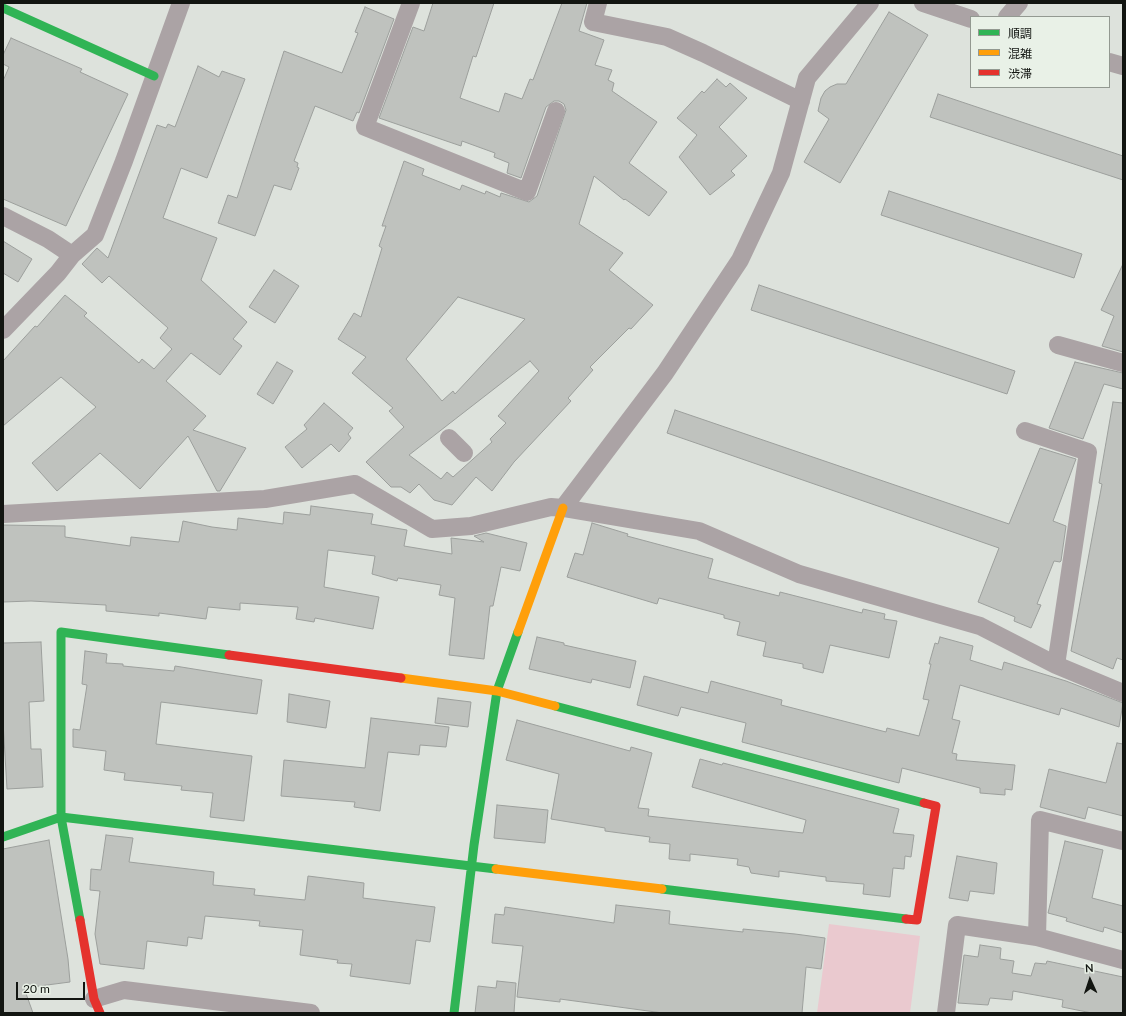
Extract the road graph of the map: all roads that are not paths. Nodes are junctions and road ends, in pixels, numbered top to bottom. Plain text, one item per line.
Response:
1 (181, 3) edge
2 (411, 3) edge
3 (598, 3) edge
4 (870, 3) edge
5 (923, 3) edge
6 (1019, 3) edge
7 (3, 8) edge
8 (1007, 16) edge
9 (970, 19) edge
10 (1110, 62) edge
11 (1123, 66) edge
12 (154, 76) junction
13 (801, 101) junction
14 (556, 111) dead end
15 (3, 216) edge
16 (72, 255) junction
17 (3, 330) edge
18 (1058, 344) dead end
19 (1123, 363) edge
20 (1024, 431) dead end
21 (449, 438) dead end
22 (464, 453) dead end
23 (563, 508) junction
24 (3, 514) edge
25 (1056, 665) junction
26 (496, 691) junction
27 (1123, 693) edge
28 (61, 817) junction
29 (3, 837) edge
30 (1123, 841) edge
31 (472, 866) junction
32 (1037, 937) junction
33 (1123, 960) edge
34 (97, 1006) edge
35 (311, 1013) edge
36 (454, 1013) edge
37 (946, 1013) edge

1 - 12 street
2 - 14 street
3 - 13 street
4 - 13 street
5 - 9 street
6 - 8 street
7 - 12 street
10 - 11 street
12 - 16 street
13 - 23 street
15 - 16 street
16 - 17 street
18 - 19 street
20 - 25 street
21 - 22 street
23 - 24 street
23 - 25 street
23 - 26 street
25 - 27 street
26 - 28 street
26 - 31 street
26 - 31 street
28 - 29 street
28 - 31 street
28 - 34 street
30 - 32 street
31 - 36 street
32 - 33 street
32 - 37 street
34 - 35 street

